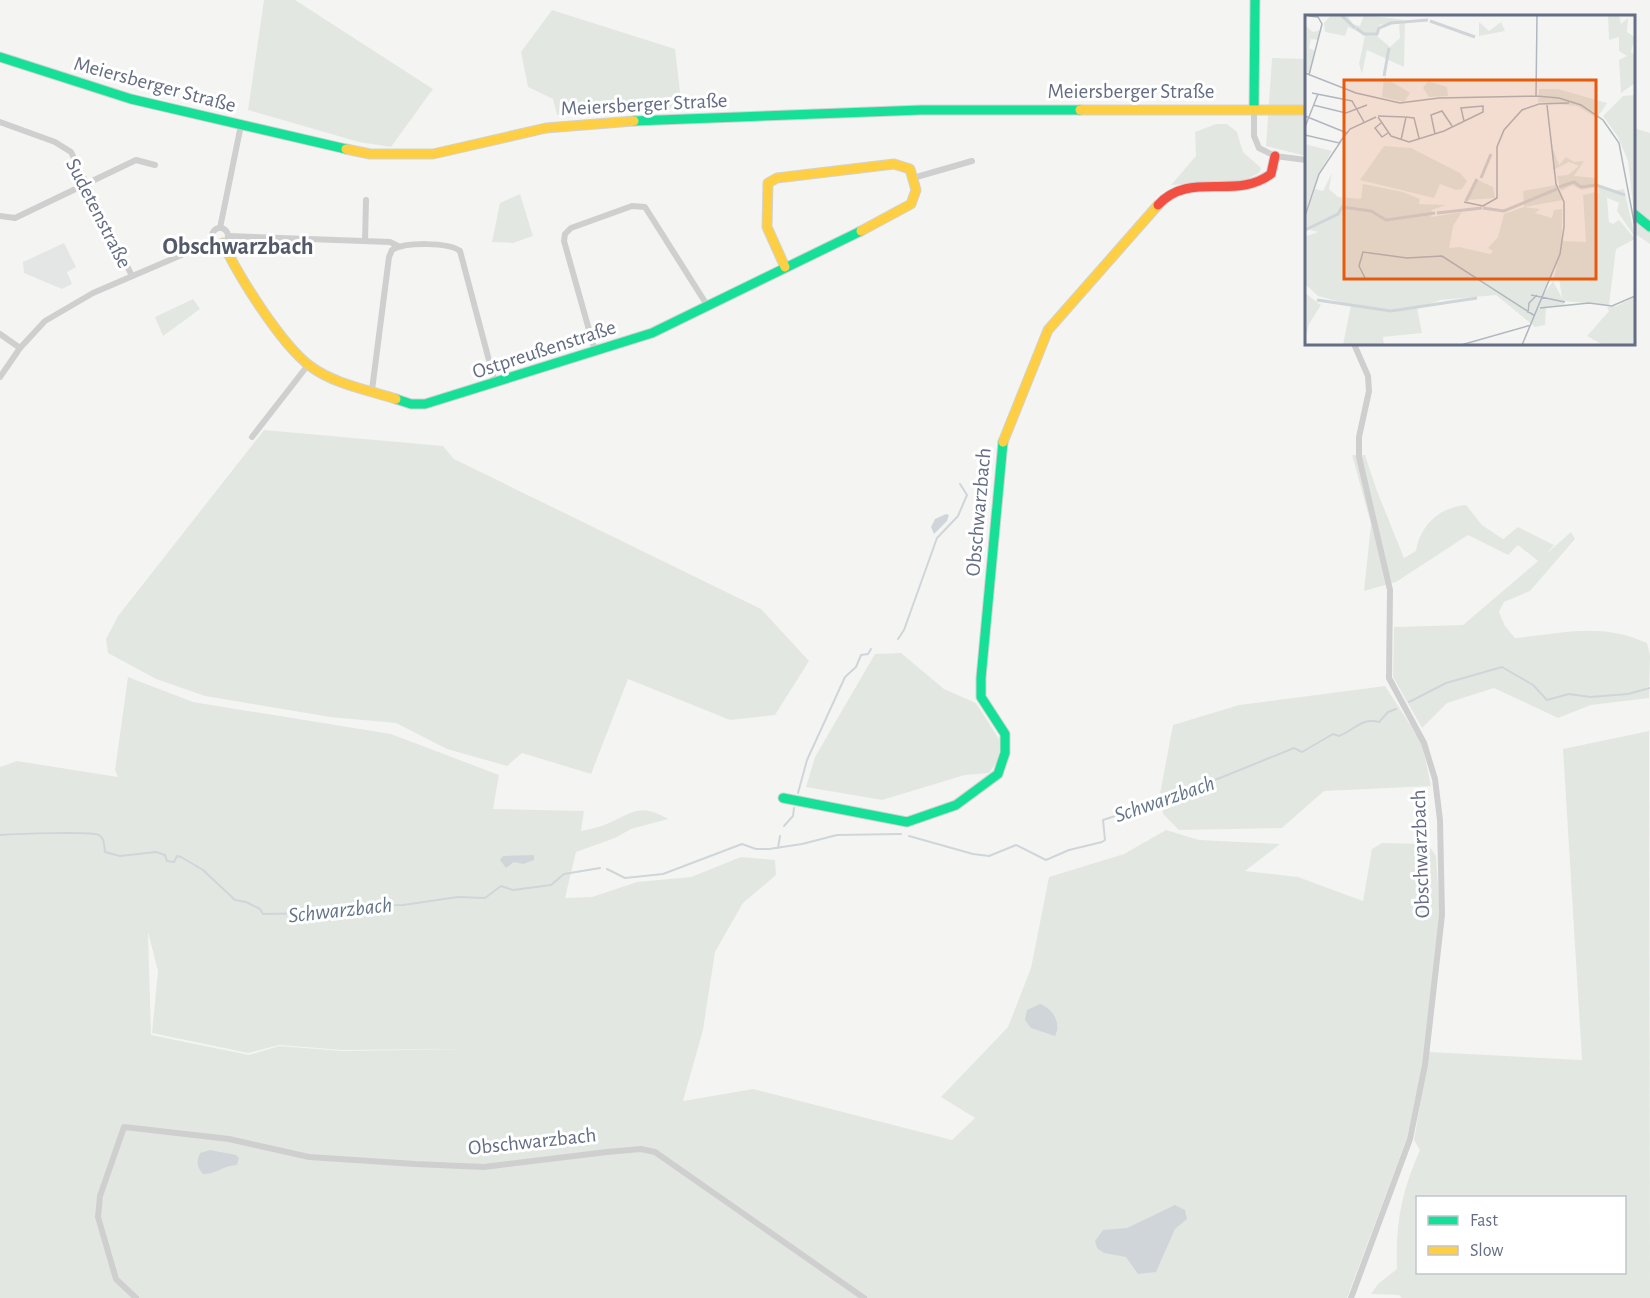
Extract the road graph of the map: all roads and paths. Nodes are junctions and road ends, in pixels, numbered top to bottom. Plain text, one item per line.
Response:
1 (1255, 0) edge
2 (0, 57) edge
3 (1254, 109) junction
4 (1305, 110) edge
5 (0, 122) edge
6 (241, 125) junction
7 (1275, 156) junction
8 (1305, 160) edge
9 (972, 162) dead end
10 (155, 165) dead end
11 (913, 178) junction
12 (87, 183) junction
13 (366, 200) dead end
14 (1635, 215) edge
15 (0, 216) edge
16 (1650, 227) edge
17 (220, 228) junction
18 (222, 240) junction
19 (365, 241) junction
20 (398, 246) junction
21 (785, 267) junction
22 (132, 276) junction
23 (707, 305) junction
24 (0, 334) edge
25 (1354, 345) edge
26 (20, 348) junction
27 (595, 351) junction
28 (308, 364) junction
29 (0, 377) edge
30 (495, 383) junction
31 (372, 390) junction
32 (252, 437) dead end
33 (783, 798) dead end
34 (136, 1298) edge
35 (864, 1298) edge
36 (1351, 1298) edge

1 - 3 street
2 - 6 street, Meiersberger Straße
3 - 4 street, Meiersberger Straße
3 - 6 street, Meiersberger Straße
3 - 7 street
5 - 12 street, Sudetenstraße
6 - 17 street
7 - 8 street
7 - 33 street, Obschwarzbach
9 - 11 street
10 - 12 street
11 - 21 street, Ostpreußenstraße
11 - 21 street
12 - 15 street
12 - 22 street, Sudetenstraße
13 - 19 street
14 - 16 street
17 - 18 street
17 - 18 street
18 - 19 street
18 - 22 street
18 - 28 street, Ostpreußenstraße
19 - 20 street
20 - 30 street
20 - 31 street
21 - 23 street, Ostpreußenstraße
22 - 26 street
23 - 27 street, Ostpreußenstraße
23 - 27 street
24 - 26 street
25 - 36 street, Obschwarzbach
26 - 29 street
27 - 30 street, Ostpreußenstraße
28 - 31 street, Ostpreußenstraße
28 - 32 street
30 - 31 street, Ostpreußenstraße
34 - 35 street, Obschwarzbach

